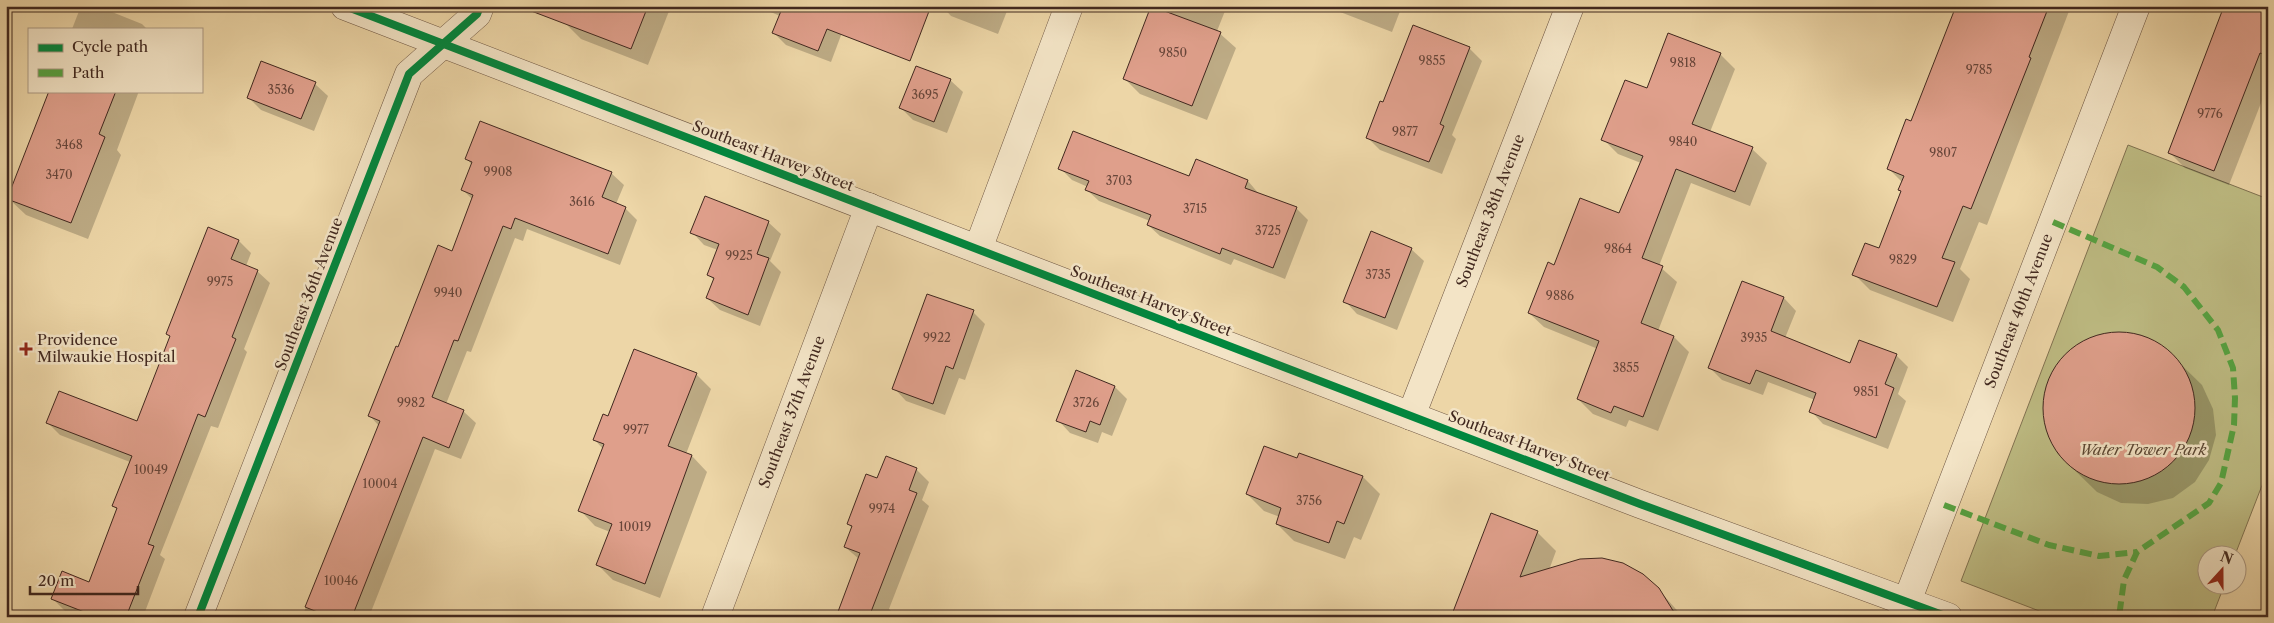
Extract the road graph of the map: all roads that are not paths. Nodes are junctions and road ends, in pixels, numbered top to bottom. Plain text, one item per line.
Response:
1 (345, 6) edge
2 (480, 6) edge
3 (1069, 6) edge
4 (1570, 6) edge
5 (2136, 6) edge
6 (444, 44) junction
7 (869, 207) junction
8 (978, 249) junction
9 (1410, 416) junction
10 (1904, 610) edge
11 (198, 617) edge
12 (715, 617) edge
13 (1948, 617) edge

1 - 6 street, Southeast Harvey Street
2 - 6 street, Southeast 36th Avenue
3 - 8 street
4 - 9 street, Southeast 38th Avenue
5 - 10 street, Southeast 40th Avenue
6 - 7 street, Southeast Harvey Street
6 - 11 street, Southeast 36th Avenue
7 - 8 street, Southeast Harvey Street
7 - 12 street, Southeast 37th Avenue
8 - 9 street, Southeast Harvey Street
9 - 10 street, Southeast Harvey Street
10 - 13 street, Southeast Harvey Street

